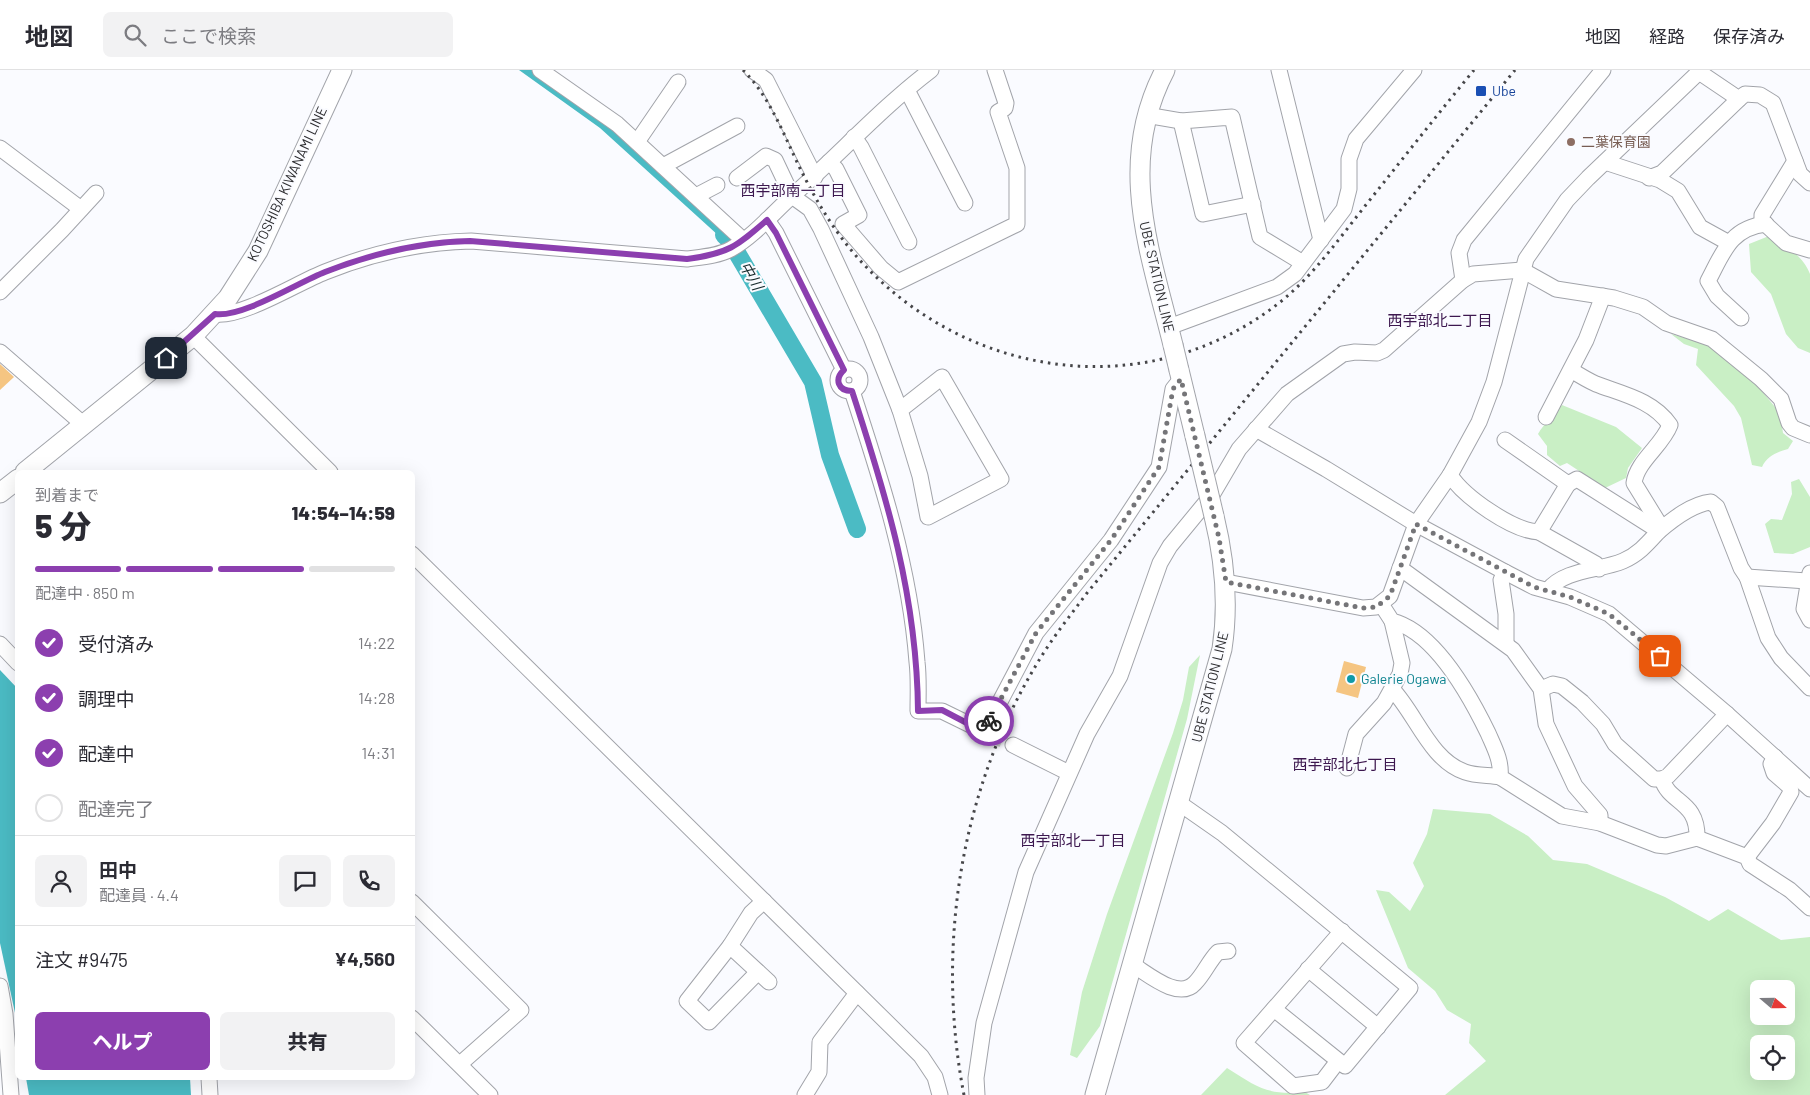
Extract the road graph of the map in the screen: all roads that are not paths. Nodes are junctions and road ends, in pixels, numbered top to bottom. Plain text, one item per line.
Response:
1 (342, 70) edge
2 (540, 70) edge
3 (752, 70) edge
4 (930, 70) edge
5 (995, 70) edge
6 (1165, 70) edge
7 (1278, 70) edge
8 (1414, 70) edge
9 (1603, 70) edge
10 (1700, 71) edge
11 (678, 82) dead end
12 (907, 90) junction
13 (1739, 99) junction
14 (1146, 115) junction
15 (1181, 121) junction
16 (737, 126) dead end
17 (854, 137) junction
18 (637, 142) junction
19 (0, 148) edge
20 (830, 162) junction
21 (1605, 162) junction
22 (1795, 162) junction
23 (663, 166) junction
24 (737, 178) dead end
25 (815, 178) junction
26 (1649, 178) junction
27 (1810, 182) edge
28 (717, 185) dead end
29 (96, 193) dead end
30 (696, 196) junction
31 (792, 196) junction
32 (965, 204) dead end
33 (1253, 204) junction
34 (81, 209) junction
35 (767, 220) junction
36 (1766, 224) junction
37 (744, 240) junction
38 (1321, 240) junction
39 (909, 242) dead end
40 (1729, 244) junction
41 (1810, 250) edge
42 (1303, 263) junction
43 (1522, 270) junction
44 (1462, 280) junction
45 (0, 292) edge
46 (1603, 296) junction
47 (215, 314) junction
48 (1741, 318) dead end
49 (193, 336) junction
50 (1171, 336) junction
51 (0, 352) edge
52 (1571, 370) junction
53 (1180, 375) junction
54 (900, 410) junction
55 (1546, 417) dead end
56 (84, 425) junction
57 (1256, 429) junction
58 (1810, 435) edge
59 (1506, 440) dead end
60 (28, 470) edge
61 (328, 470) edge
62 (1450, 475) junction
63 (15, 480) edge
64 (1568, 484) junction
65 (0, 493) edge
66 (1416, 524) junction
67 (1659, 531) junction
68 (1540, 532) junction
69 (415, 557) edge
70 (1400, 568) junction
71 (1599, 569) junction
72 (1505, 572) junction
73 (1808, 576) edge
74 (1747, 577) junction
75 (1226, 582) junction
76 (1548, 590) junction
77 (1381, 604) junction
78 (1810, 620) edge
79 (1392, 621) junction
80 (1506, 643) junction
81 (0, 644) edge
82 (15, 660) edge
83 (1803, 675) edge
84 (1810, 688) edge
85 (1392, 689) junction
86 (1541, 690) junction
87 (1727, 714) junction
88 (1013, 745) tunnel mouth
89 (1775, 757) junction
90 (1347, 768) dead end
91 (1069, 773) junction
92 (1500, 777) junction
93 (1662, 779) junction
94 (1810, 789) edge
95 (1179, 803) junction
96 (1600, 823) junction
97 (1697, 838) junction
98 (1747, 857) junction
99 (764, 901) junction
100 (415, 905) edge
101 (1810, 908) edge
102 (1342, 931) junction
103 (730, 946) junction
104 (1228, 951) dead end
105 (1133, 965) junction
106 (1308, 969) junction
107 (0, 986) edge
108 (857, 993) junction
109 (1274, 1009) junction
110 (415, 1021) edge
111 (1378, 1027) junction
112 (1338, 1061) junction
113 (460, 1064) junction
114 (209, 1080) edge
115 (11, 1095) edge
116 (210, 1095) edge
117 (490, 1095) edge
118 (805, 1095) edge
119 (940, 1095) edge
120 (977, 1095) edge
121 (1096, 1095) edge

1 - 47 main road, KOTOSHIBA KIWANAMI LINE
2 - 18 street
3 - 25 street
4 - 12 street
5 - 20 street
6 - 14 main road, UBE STATION LINE
7 - 38 street
8 - 38 street
9 - 44 street
10 - 13 street
10 - 21 street
11 - 18 street
12 - 17 street
12 - 32 street
13 - 22 street
13 - 26 street
14 - 15 street
14 - 50 main road, UBE STATION LINE
15 - 33 street
15 - 33 street
16 - 23 street
17 - 20 street
17 - 39 street
18 - 23 street
19 - 34 street
20 - 25 street
21 - 26 street
21 - 43 street
22 - 27 street
22 - 36 street
23 - 30 street
24 - 31 street
25 - 31 street
26 - 40 street
28 - 30 street
29 - 34 street
30 - 37 street
31 - 35 street
31 - 54 street
33 - 42 street
34 - 45 street
35 - 37 street
35 - 53 street
36 - 40 street
36 - 41 street
37 - 47 street
38 - 42 street
40 - 48 street
42 - 50 street
43 - 44 street
43 - 46 street
43 - 62 street
44 - 57 street
46 - 52 street
46 - 58 street
47 - 49 main road, KOTOSHIBA KIWANAMI LINE
49 - 56 main road, KOTOSHIBA KIWANAMI LINE
49 - 61 street
50 - 53 main road, UBE STATION LINE, bridge
51 - 56 street
52 - 55 street
52 - 67 street
53 - 75 main road, UBE STATION LINE, bridge
54 - 54 street
56 - 60 main road, KOTOSHIBA KIWANAMI LINE
57 - 66 street
57 - 91 street
59 - 64 street
62 - 66 street
62 - 68 street
63 - 65 main road
64 - 67 street
64 - 68 street
66 - 70 street
66 - 72 street
67 - 71 street
67 - 74 street
68 - 71 street
69 - 99 street
70 - 77 street
70 - 80 street
71 - 76 street
72 - 76 street
72 - 80 street
73 - 74 street
73 - 78 street
74 - 83 street
75 - 77 street
75 - 95 main road, UBE STATION LINE
76 - 87 street
77 - 79 street
79 - 85 street
79 - 92 street
80 - 86 street
81 - 82 street
83 - 84 street
85 - 90 street
85 - 92 street
86 - 93 street
86 - 96 street
87 - 89 street
87 - 93 street
88 - 91 street
89 - 94 street
89 - 98 street
91 - 120 street
92 - 96 street
93 - 97 street
95 - 102 street
95 - 105 main road, UBE STATION LINE
96 - 97 street
97 - 98 street
98 - 101 street
99 - 103 street
99 - 108 street
100 - 113 street
102 - 106 street
102 - 111 street
103 - 103 street
104 - 105 street
105 - 121 main road, UBE STATION LINE
106 - 109 street
106 - 111 street
107 - 115 street
108 - 118 street
108 - 119 street
109 - 112 street
109 - 112 street
110 - 113 street
111 - 112 street
113 - 117 street
114 - 116 street

